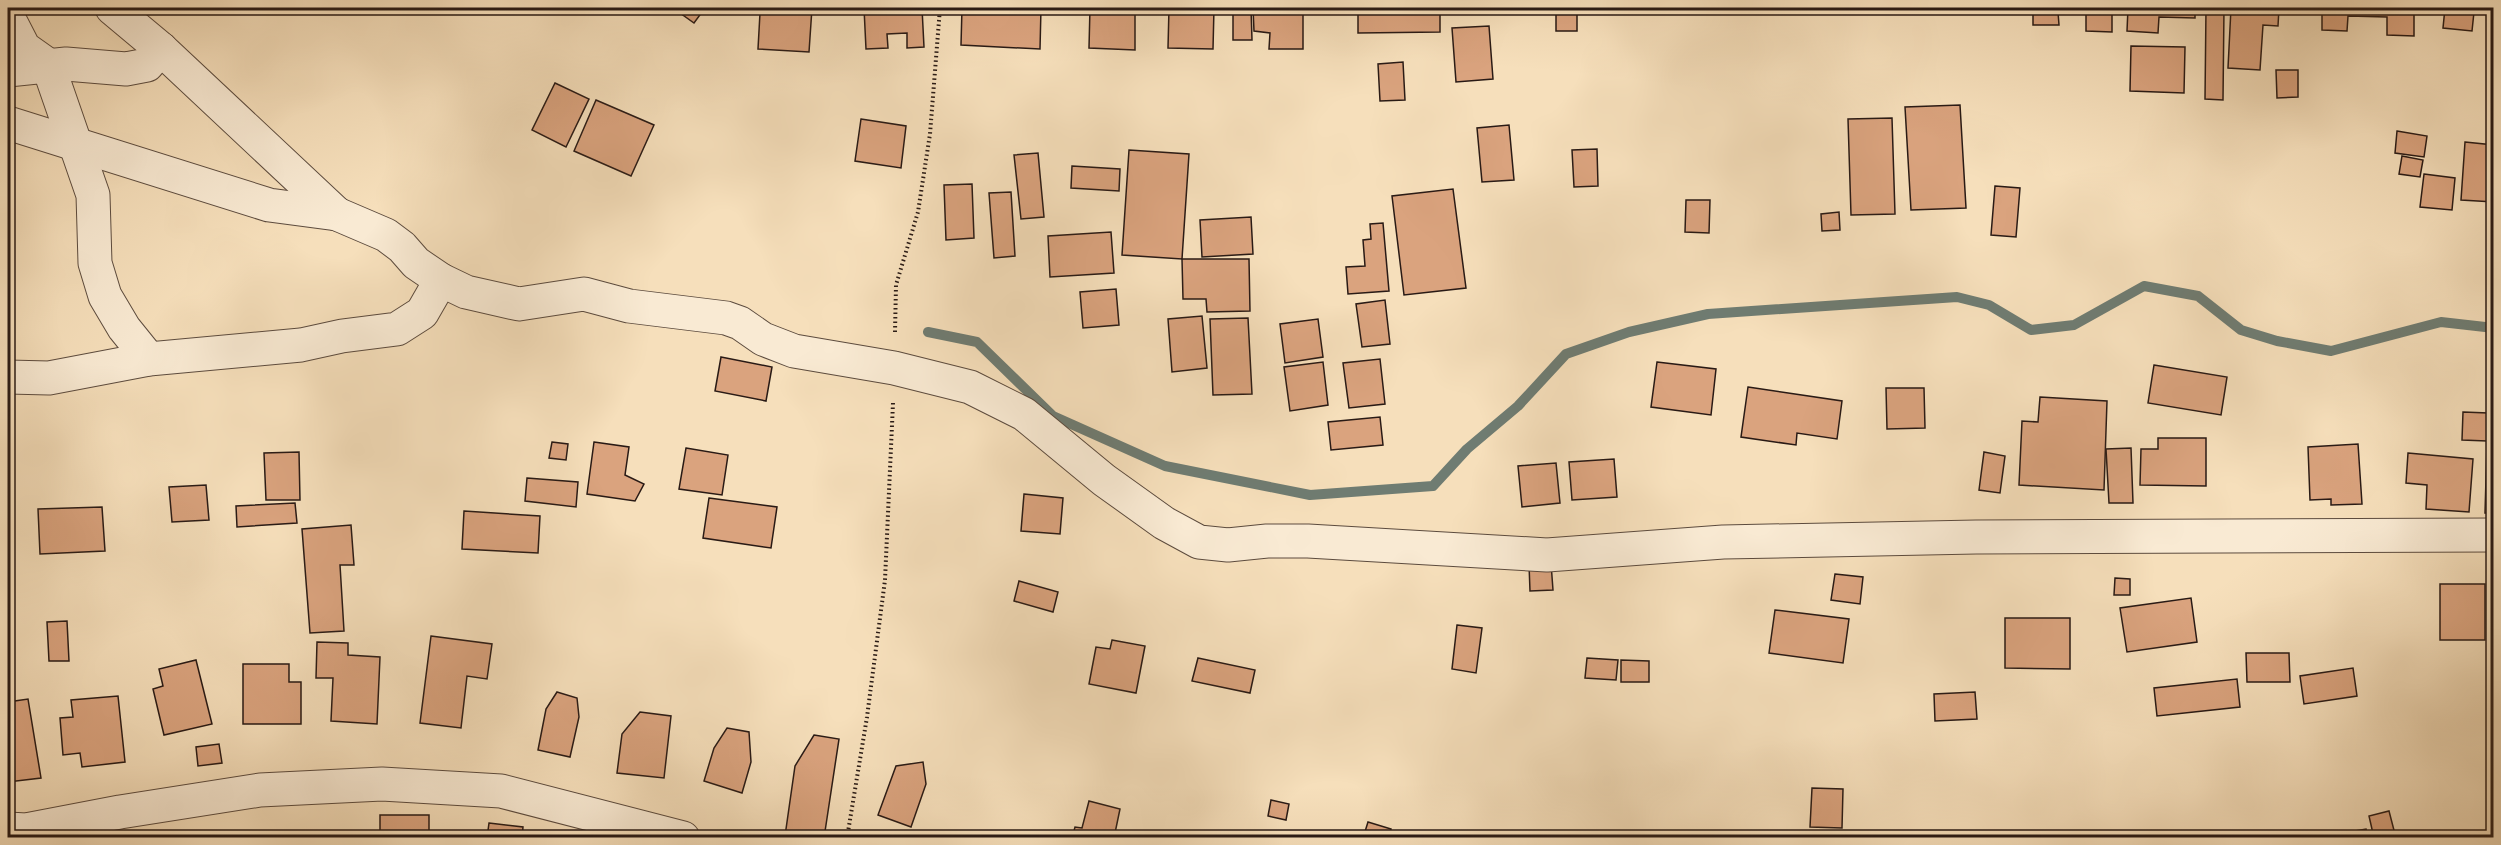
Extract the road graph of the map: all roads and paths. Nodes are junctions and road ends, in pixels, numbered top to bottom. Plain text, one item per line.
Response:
1 (112, 8) edge
2 (940, 8) edge
3 (8, 17) edge
4 (161, 49) junction
5 (48, 65) junction
6 (8, 70) edge
7 (8, 123) edge
8 (75, 146) junction
9 (337, 214) junction
10 (441, 280) junction
11 (149, 359) junction
12 (894, 368) junction
13 (8, 377) edge
14 (2493, 535) edge
15 (20, 832) edge
16 (683, 837) edge
17 (847, 837) edge

1 - 4 street
2 - 12 path
3 - 5 street
4 - 5 street
4 - 9 street
5 - 6 street
5 - 8 street
7 - 8 street
8 - 9 street
8 - 11 street
9 - 10 street
10 - 11 street
10 - 12 street
11 - 13 street
12 - 14 street
12 - 17 path
15 - 16 street

